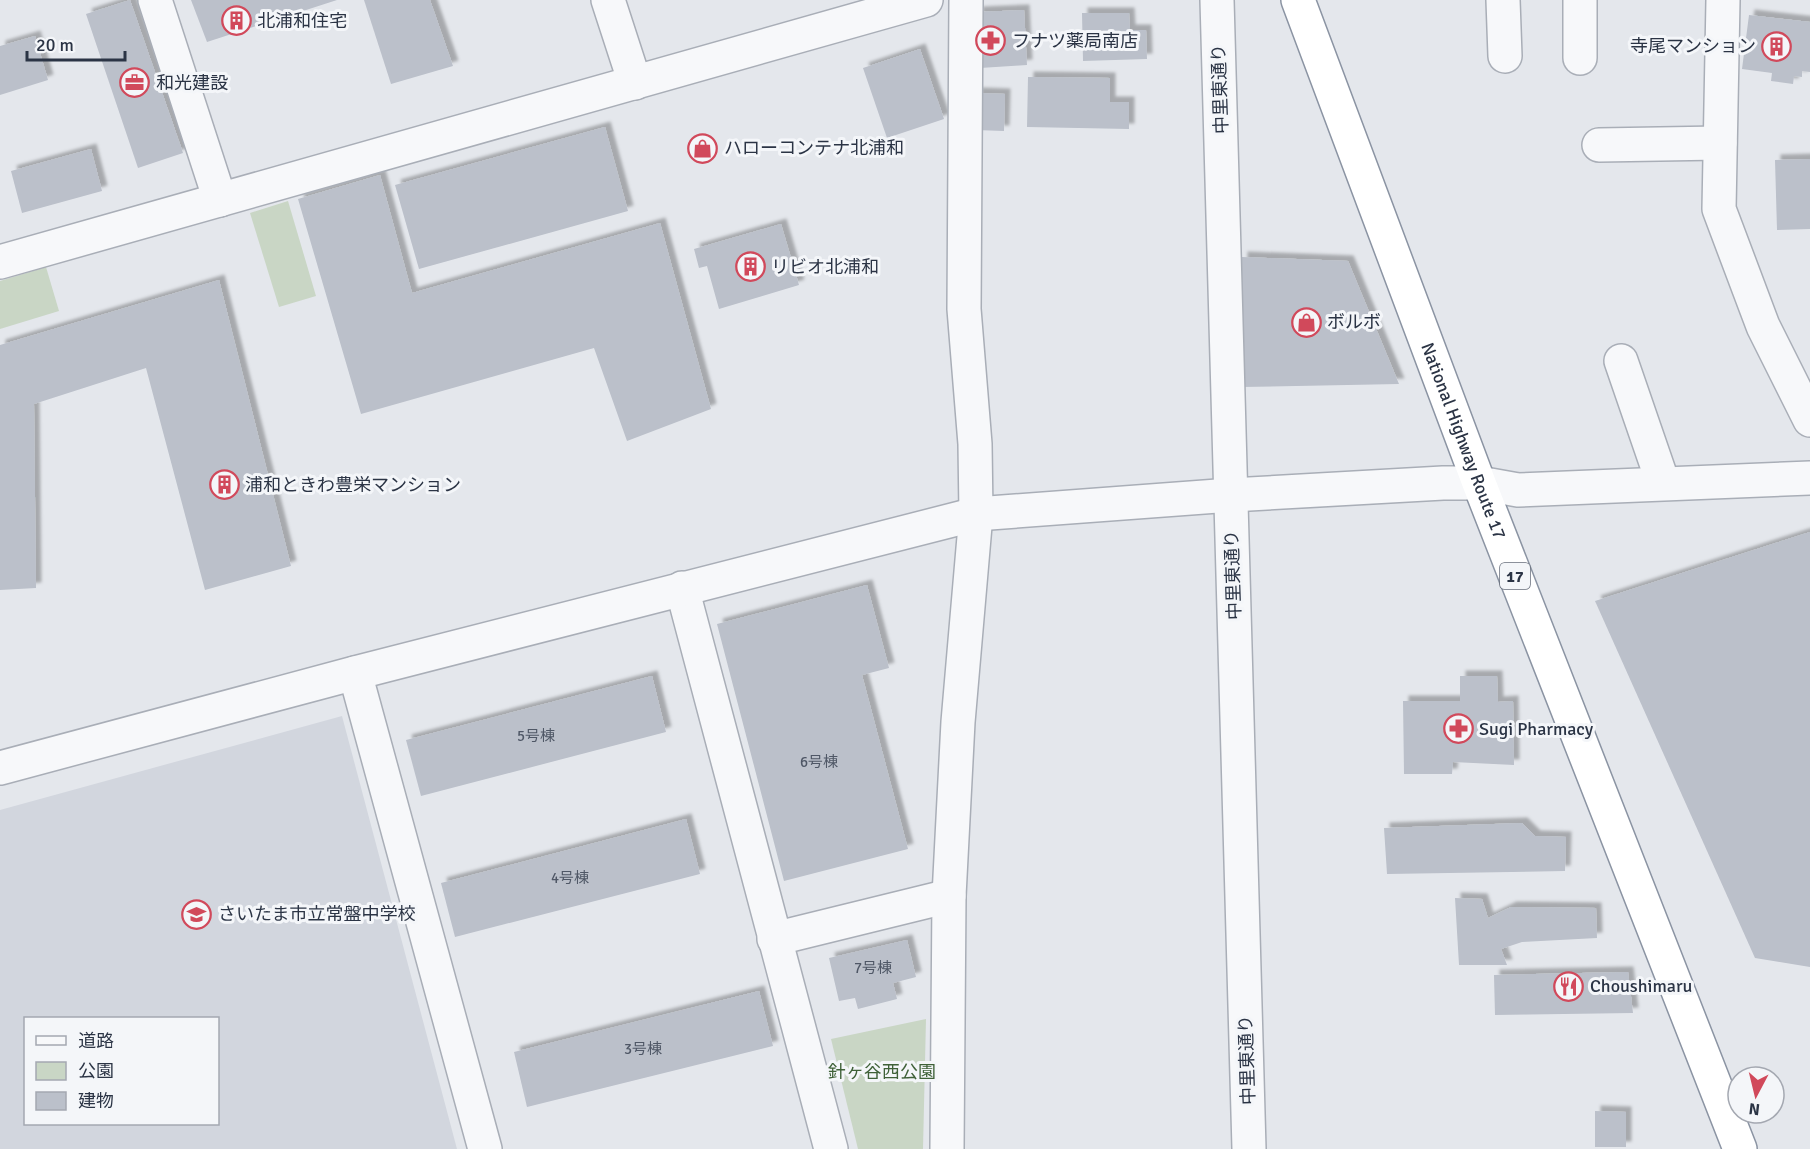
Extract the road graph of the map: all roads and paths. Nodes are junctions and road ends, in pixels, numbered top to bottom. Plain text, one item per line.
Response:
1 (155, 0) edge
2 (608, 0) edge
3 (926, 0) edge
4 (966, 0) edge
5 (1217, 0) edge
6 (1298, 0) edge
7 (1503, 0) edge
8 (1580, 0) edge
9 (1723, 0) edge
10 (1505, 56) dead end
11 (1580, 58) dead end
12 (635, 82) junction
13 (1720, 143) junction
14 (1599, 145) dead end
15 (220, 200) junction
16 (0, 262) edge
17 (1621, 361) dead end
18 (1810, 420) edge
19 (1810, 478) edge
20 (1479, 483) junction
21 (1663, 483) junction
22 (1231, 495) junction
23 (976, 514) junction
24 (682, 588) junction
25 (355, 673) junction
26 (0, 768) edge
27 (949, 896) junction
28 (774, 939) junction
29 (485, 1149) edge
30 (831, 1149) edge
31 (947, 1149) edge
32 (1249, 1149) edge
33 (1740, 1149) edge

1 - 15 street
2 - 12 street
3 - 12 street
4 - 23 street
5 - 22 street, 中里東通り
6 - 20 highway, National Highway Route 17 / 17
7 - 10 street
8 - 11 street
9 - 13 street
12 - 15 street
13 - 14 street
13 - 18 street
15 - 16 street
17 - 21 street
19 - 21 street
20 - 21 street
20 - 22 street
20 - 33 highway, National Highway Route 17 / 17
22 - 23 street
22 - 32 street, 中里東通り
23 - 24 street
23 - 27 street
24 - 25 street
24 - 28 street
25 - 26 street
25 - 29 street
27 - 28 street
27 - 31 street
28 - 30 street

